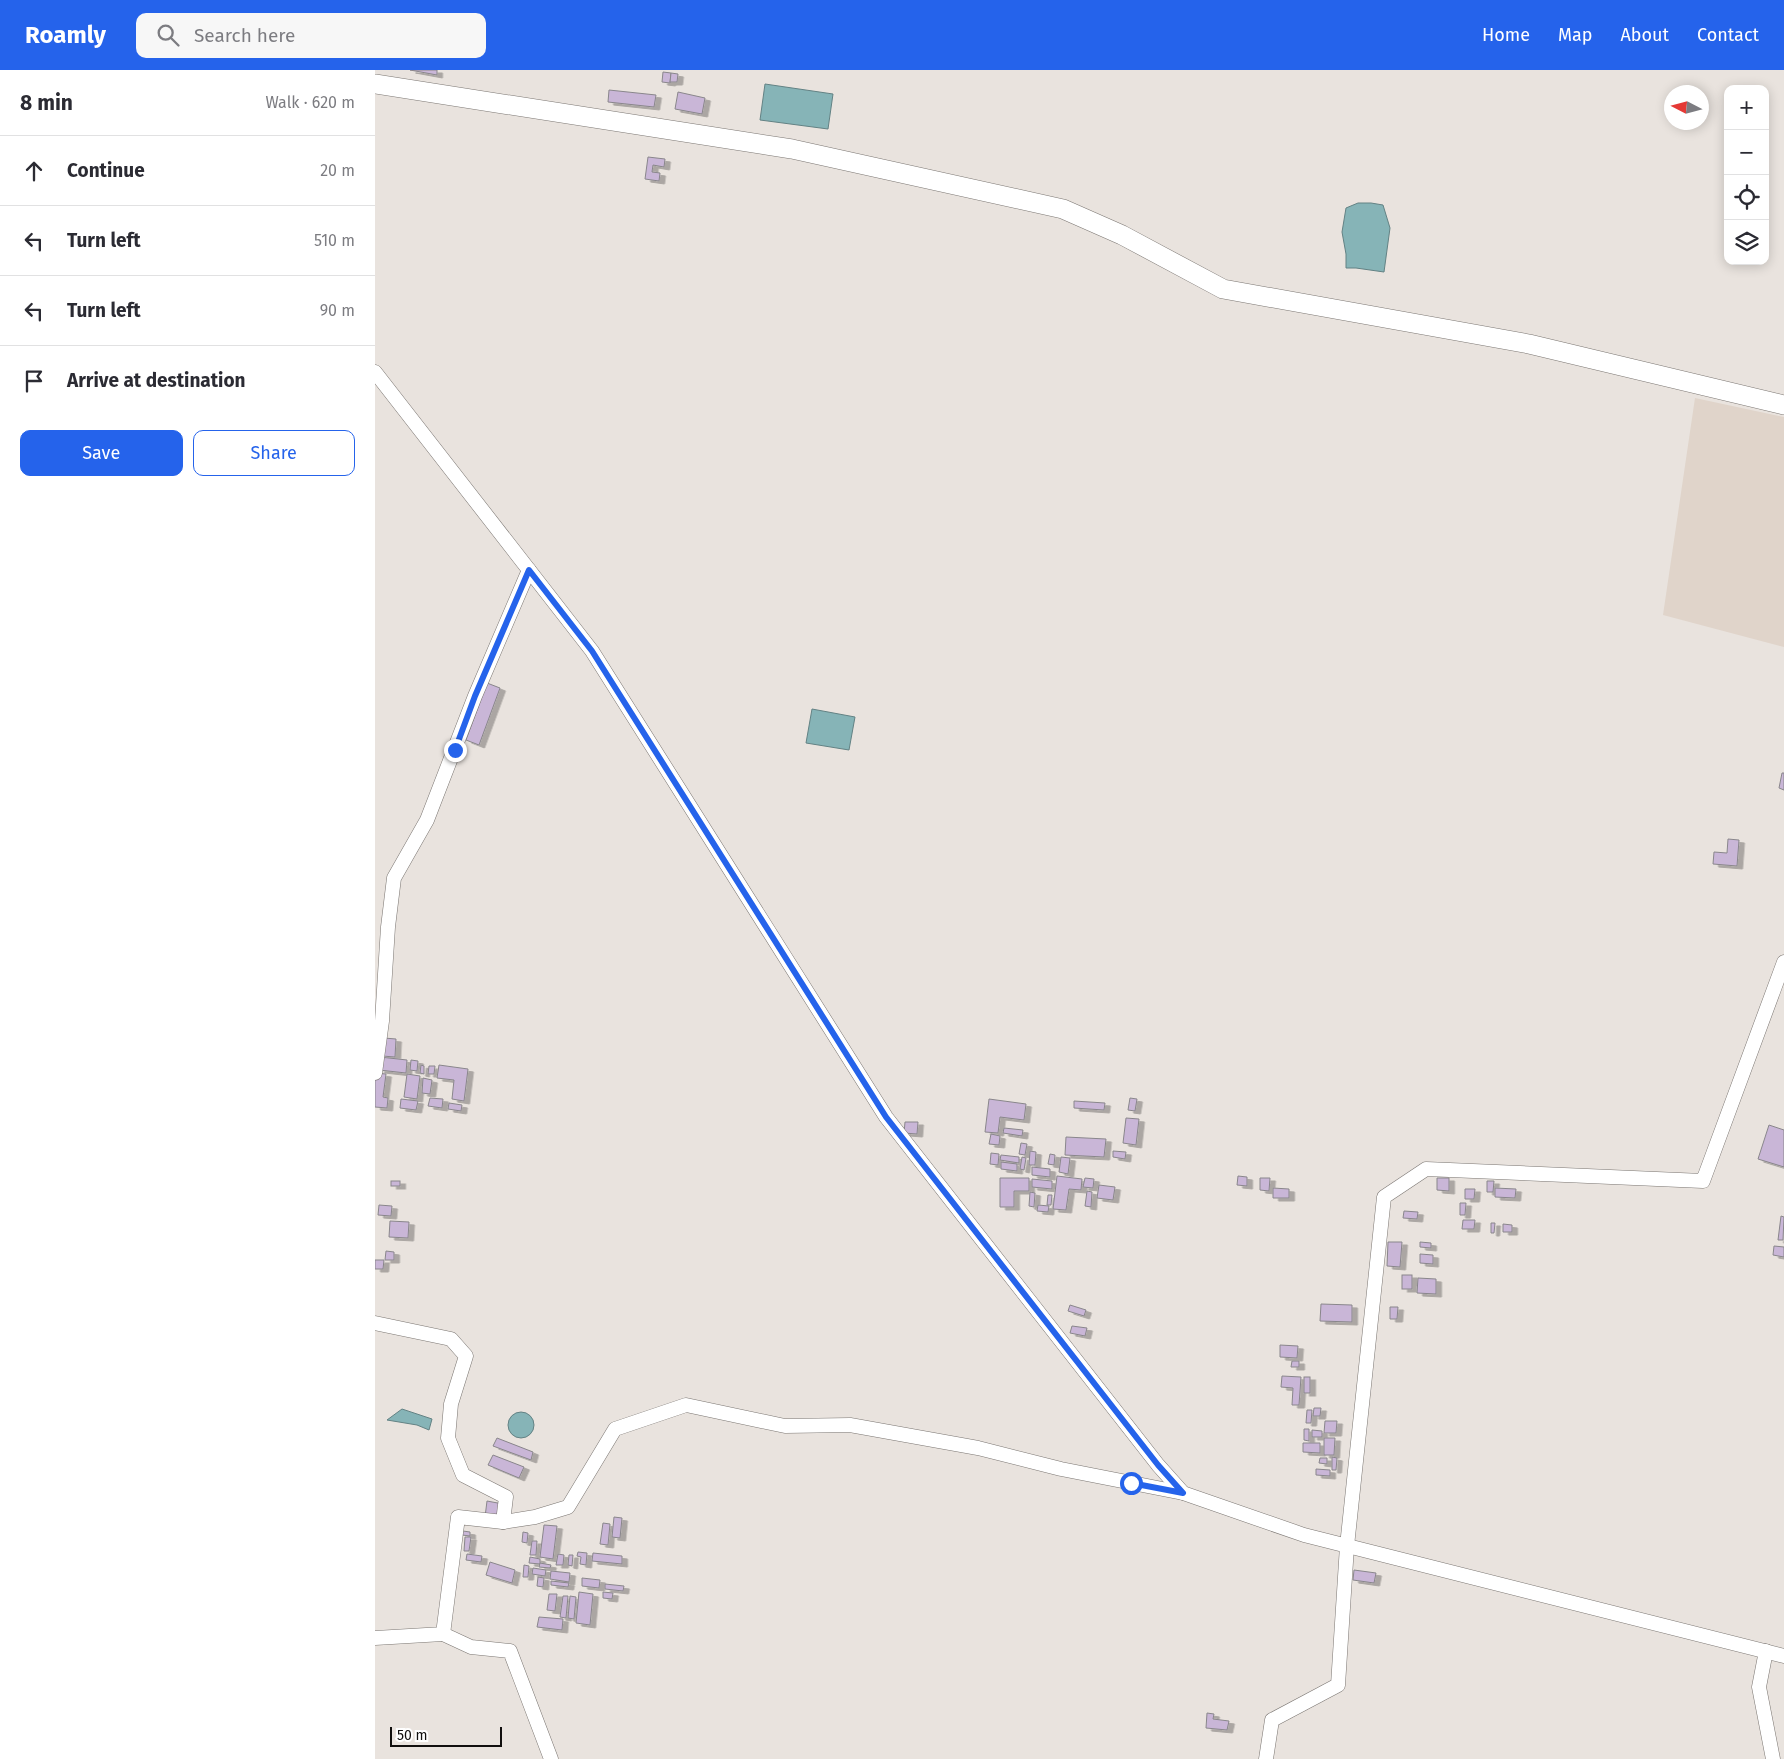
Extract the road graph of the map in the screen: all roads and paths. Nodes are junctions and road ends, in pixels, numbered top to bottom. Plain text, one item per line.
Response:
1 (375, 84) edge
2 (375, 372) edge
3 (1784, 405) edge
4 (529, 570) junction
5 (1784, 962) edge
6 (375, 1073) edge
7 (375, 1323) edge
8 (1183, 1493) junction
9 (503, 1522) junction
10 (1347, 1546) junction
11 (443, 1634) junction
12 (375, 1638) edge
13 (1766, 1651) junction
14 (1784, 1656) edge
15 (551, 1759) edge
16 (1266, 1759) edge
17 (1773, 1759) edge

1 - 3 main road
2 - 4 street
4 - 6 street
4 - 8 street
5 - 10 street
7 - 9 street
8 - 9 street
8 - 10 street
9 - 11 street
10 - 13 street
10 - 16 street
11 - 12 street
11 - 15 street
13 - 14 street
13 - 17 street

